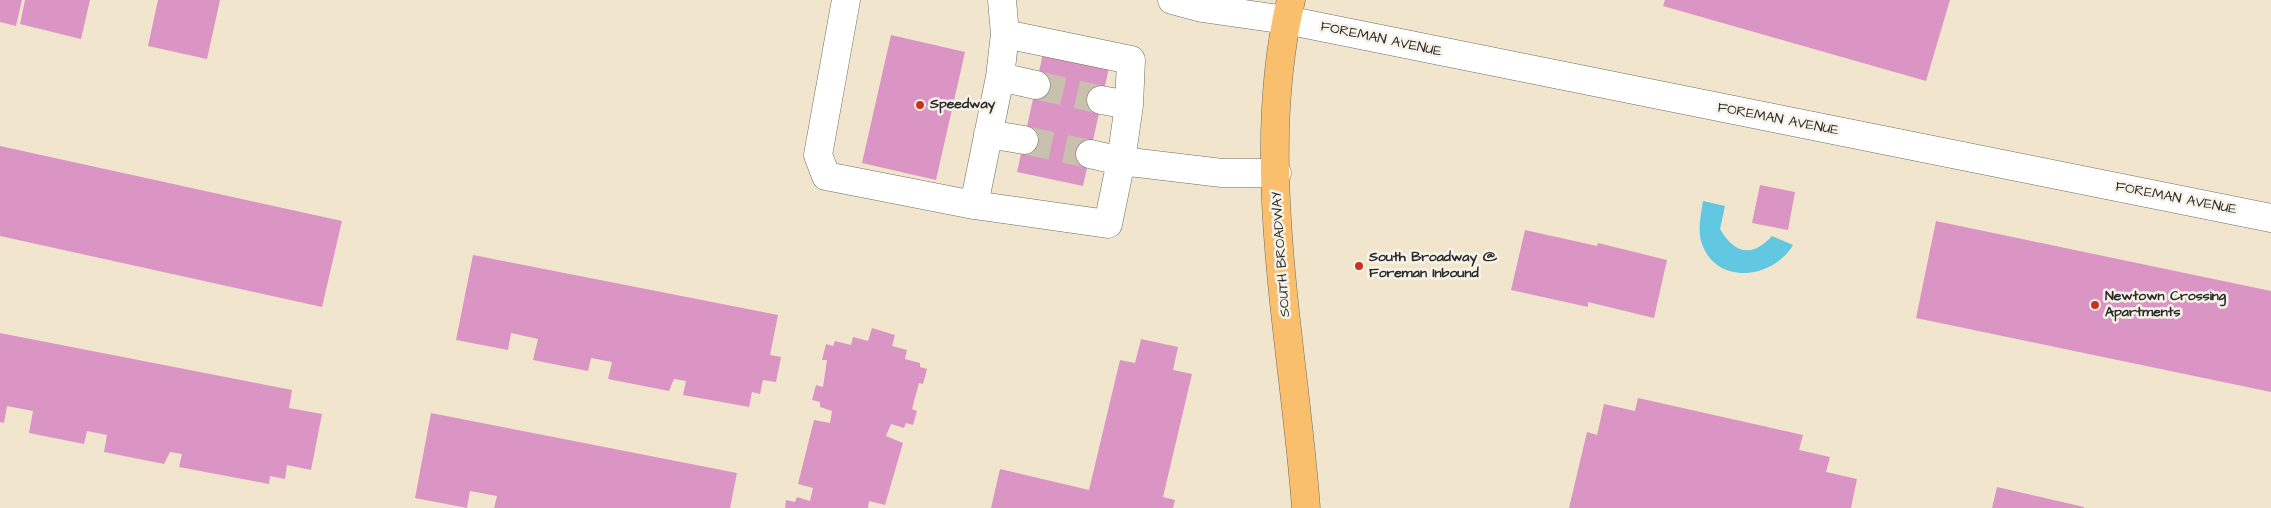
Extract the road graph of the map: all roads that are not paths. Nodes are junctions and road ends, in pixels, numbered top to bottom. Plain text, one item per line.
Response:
1 (846, 0) edge
2 (1002, 0) edge
3 (1172, 0) edge
4 (1289, 10) edge
5 (1005, 34) junction
6 (1000, 76) junction
7 (1036, 86) tunnel mouth
8 (1101, 100) tunnel mouth
9 (1129, 104) junction
10 (988, 134) junction
11 (1024, 140) tunnel mouth
12 (1090, 154) tunnel mouth
13 (1121, 161) junction
14 (1276, 173) junction
15 (974, 205) junction
16 (2271, 218) edge
17 (1306, 508) edge

1 - 15 street
2 - 5 street
3 - 4 street, FOREMAN AVENUE
4 - 14 main road, SOUTH BROADWAY
4 - 16 street, FOREMAN AVENUE
5 - 6 street
5 - 9 street
6 - 7 street
6 - 10 street
8 - 9 street
9 - 13 street
10 - 11 street
10 - 15 street
12 - 13 street
13 - 14 street
13 - 15 street
14 - 17 main road, SOUTH BROADWAY

